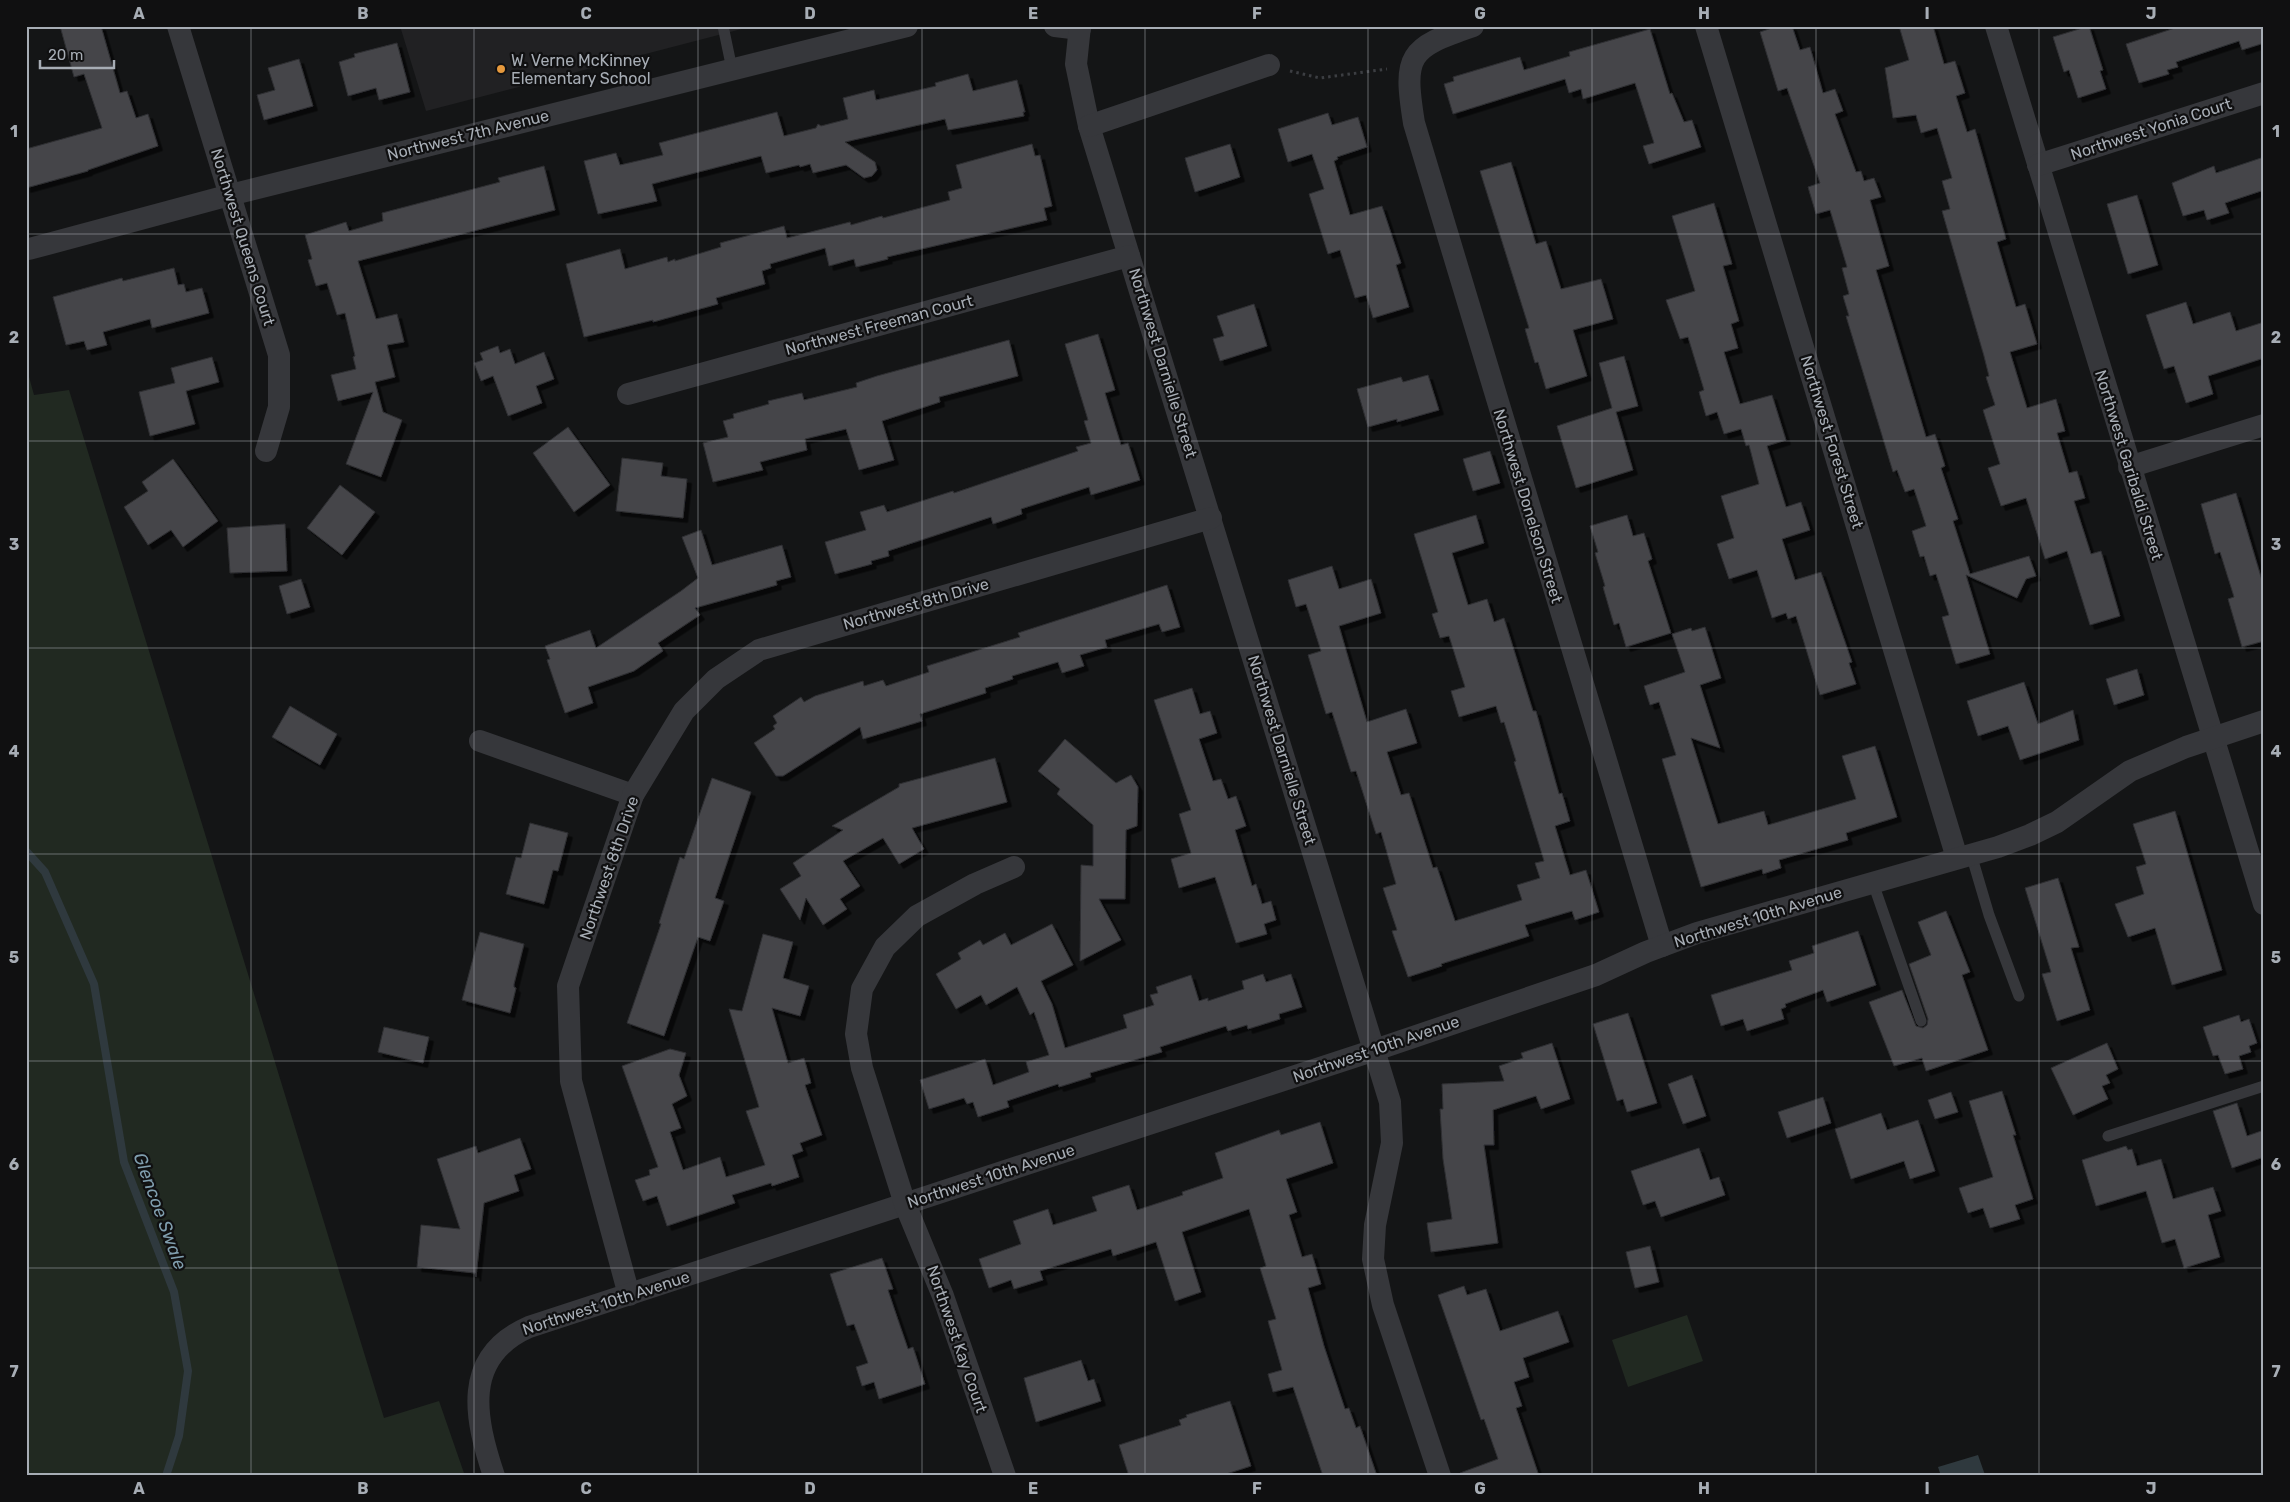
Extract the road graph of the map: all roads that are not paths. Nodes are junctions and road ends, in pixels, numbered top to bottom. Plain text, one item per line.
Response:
1 (178, 26) edge
2 (724, 26) edge
3 (908, 26) edge
4 (1055, 26) edge
5 (1474, 26) edge
6 (1706, 26) edge
7 (1996, 26) edge
8 (1080, 28) edge
9 (1269, 65) road end
10 (732, 69) junction
11 (2264, 93) edge
12 (1089, 126) junction
13 (2038, 165) junction
14 (230, 195) junction
15 (29, 249) dead end
16 (1130, 256) junction
17 (628, 394) dead end
18 (2264, 425) edge
19 (266, 451) dead end
20 (2129, 467) junction
21 (1210, 518) junction
22 (2264, 721) edge
23 (2212, 738) junction
24 (480, 741) dead end
25 (634, 795) junction
26 (1964, 856) junction
27 (1014, 867) dead end
28 (1873, 883) junction
29 (2264, 904) edge
30 (1662, 946) junction
31 (2019, 996) dead end
32 (1921, 1021) dead end
33 (1375, 1050) junction
34 (2264, 1086) edge
35 (2108, 1136) dead end
36 (905, 1204) junction
37 (630, 1295) junction
38 (494, 1476) edge
39 (1005, 1476) edge
40 (1440, 1476) edge

1 - 14 street, Northwest Queens Court
2 - 10 lane
3 - 10 street, Northwest 7th Avenue
4 - 8 street
5 - 30 street, Northwest Donelson Street
6 - 26 street, Northwest Forest Street
7 - 13 street, Northwest Garibaldi Street
8 - 12 street, Northwest Darnielle Street
9 - 12 street
10 - 14 street, Northwest 7th Avenue
11 - 13 street, Northwest Yonia Court
12 - 16 street, Northwest Darnielle Street
13 - 20 street, Northwest Garibaldi Street
14 - 15 street, Northwest 7th Avenue
14 - 19 street, Northwest Queens Court
16 - 17 street, Northwest Freeman Court
16 - 21 street, Northwest Darnielle Street
18 - 20 street
20 - 23 street, Northwest Garibaldi Street
21 - 25 street, Northwest 8th Drive
21 - 33 street, Northwest Darnielle Street
22 - 23 street, Northwest 10th Avenue
23 - 26 street, Northwest 10th Avenue
23 - 29 street, Northwest Garibaldi Street
24 - 25 street
25 - 37 street, Northwest 8th Drive
26 - 28 street, Northwest 10th Avenue
26 - 31 lane
27 - 36 street, Northwest Kay Court
28 - 30 street, Northwest 10th Avenue
28 - 32 lane
30 - 33 street, Northwest 10th Avenue
33 - 36 street, Northwest 10th Avenue
33 - 40 street, Northwest Darnielle Street
34 - 35 lane
36 - 37 street, Northwest 10th Avenue
36 - 39 street, Northwest Kay Court
37 - 38 street, Northwest 10th Avenue

